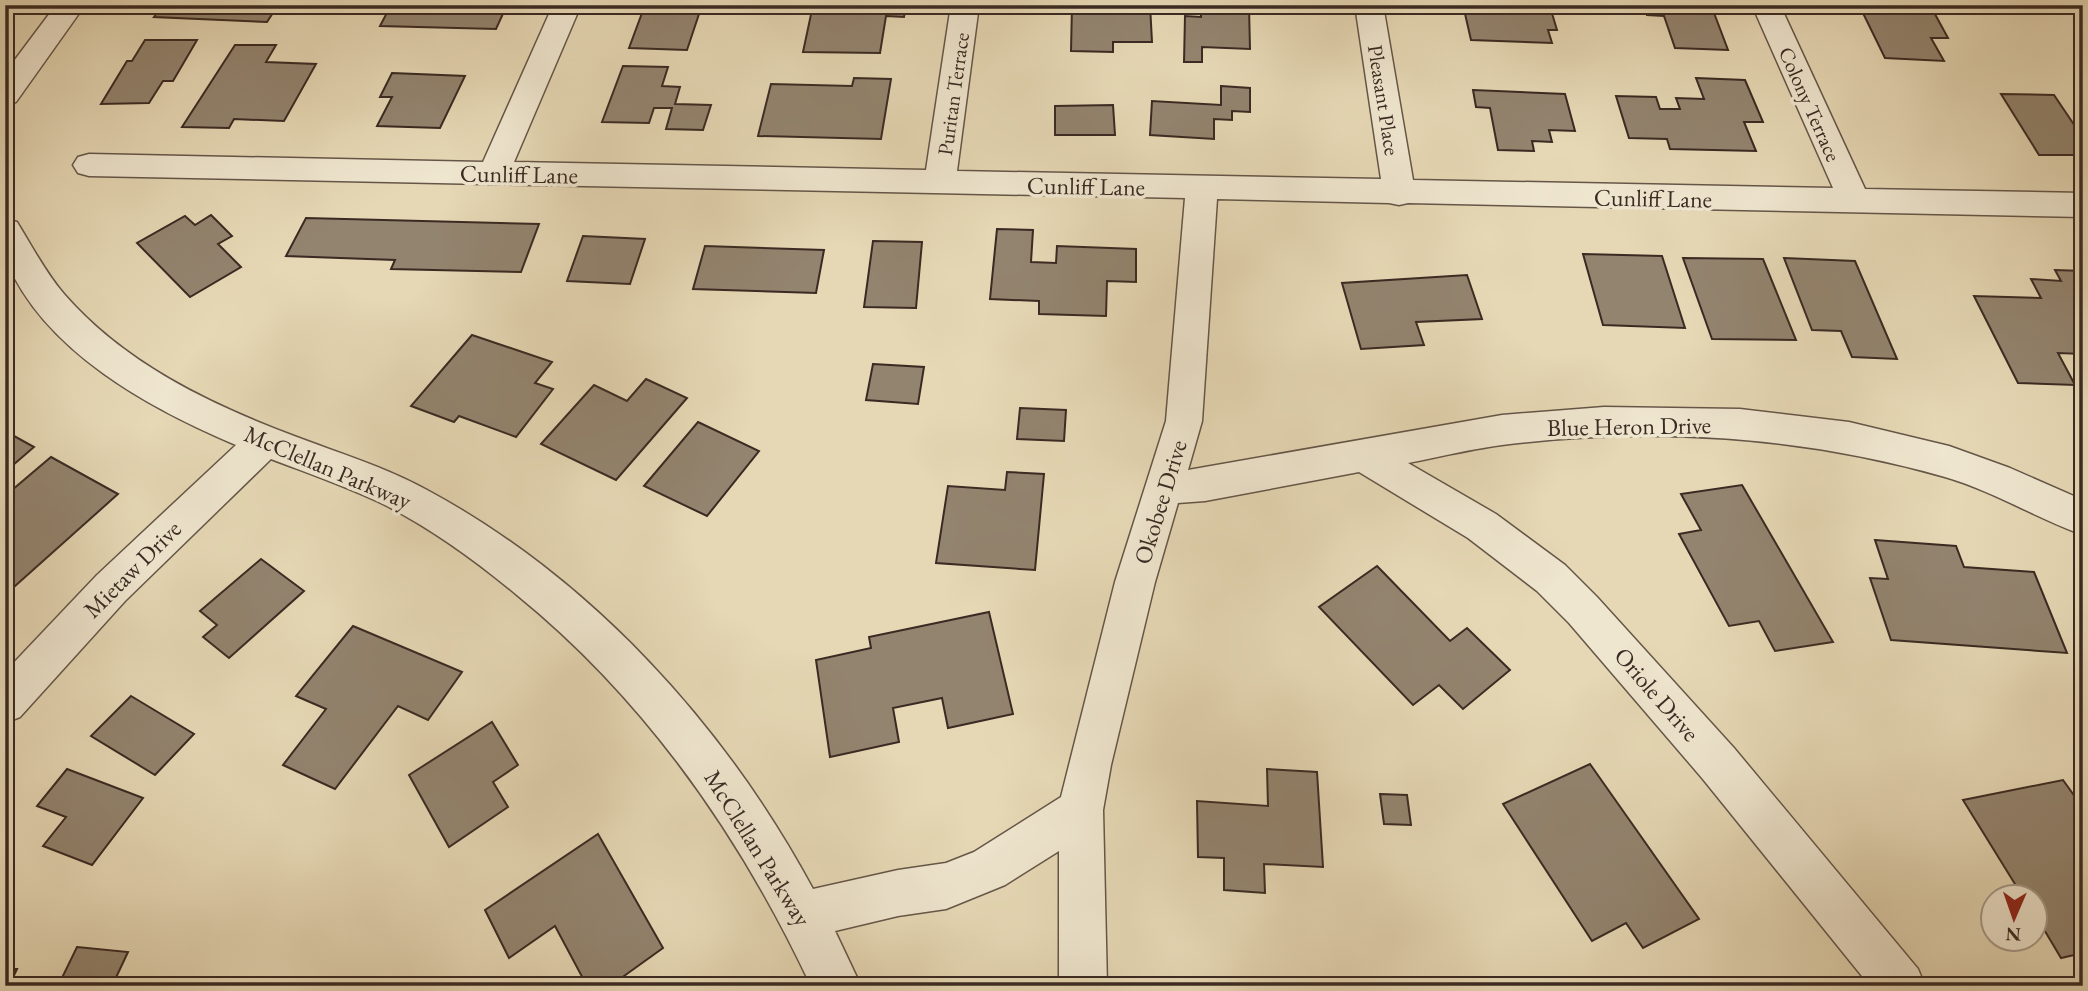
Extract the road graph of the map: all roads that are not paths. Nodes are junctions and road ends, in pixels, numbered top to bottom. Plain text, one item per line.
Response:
1 (71, 5) edge
2 (566, 5) edge
3 (965, 5) edge
4 (1369, 5) edge
5 (1766, 5) edge
6 (5, 95) edge
7 (89, 165) dead end
8 (494, 173) junction
9 (940, 183) junction
10 (1202, 188) junction
11 (1399, 194) junction
12 (1854, 202) junction
13 (2083, 205) edge
14 (5, 231) edge
15 (266, 441) junction
16 (1364, 456) junction
17 (1166, 488) junction
18 (2083, 518) edge
19 (5, 703) edge
20 (1080, 810) junction
21 (803, 915) junction
22 (836, 986) edge
23 (1083, 986) edge
24 (1901, 986) edge

1 - 6 street
2 - 8 street
3 - 9 street, Puritan Terrace
4 - 11 street, Pleasant Place
5 - 12 street, Colony Terrace
7 - 8 street, Cunliff Lane
8 - 9 street, Cunliff Lane
9 - 10 street, Cunliff Lane
10 - 11 street, Cunliff Lane
10 - 17 street, Okobee Drive
11 - 12 street, Cunliff Lane
12 - 13 street, Cunliff Lane
14 - 15 street, McClellan Parkway
15 - 19 street, Mietaw Drive
15 - 21 street, McClellan Parkway
16 - 17 street, Blue Heron Drive
16 - 18 street, Blue Heron Drive
16 - 24 street, Oriole Drive
17 - 20 street, Okobee Drive
20 - 21 street
20 - 23 street, Okobee Drive
21 - 22 street, McClellan Parkway

